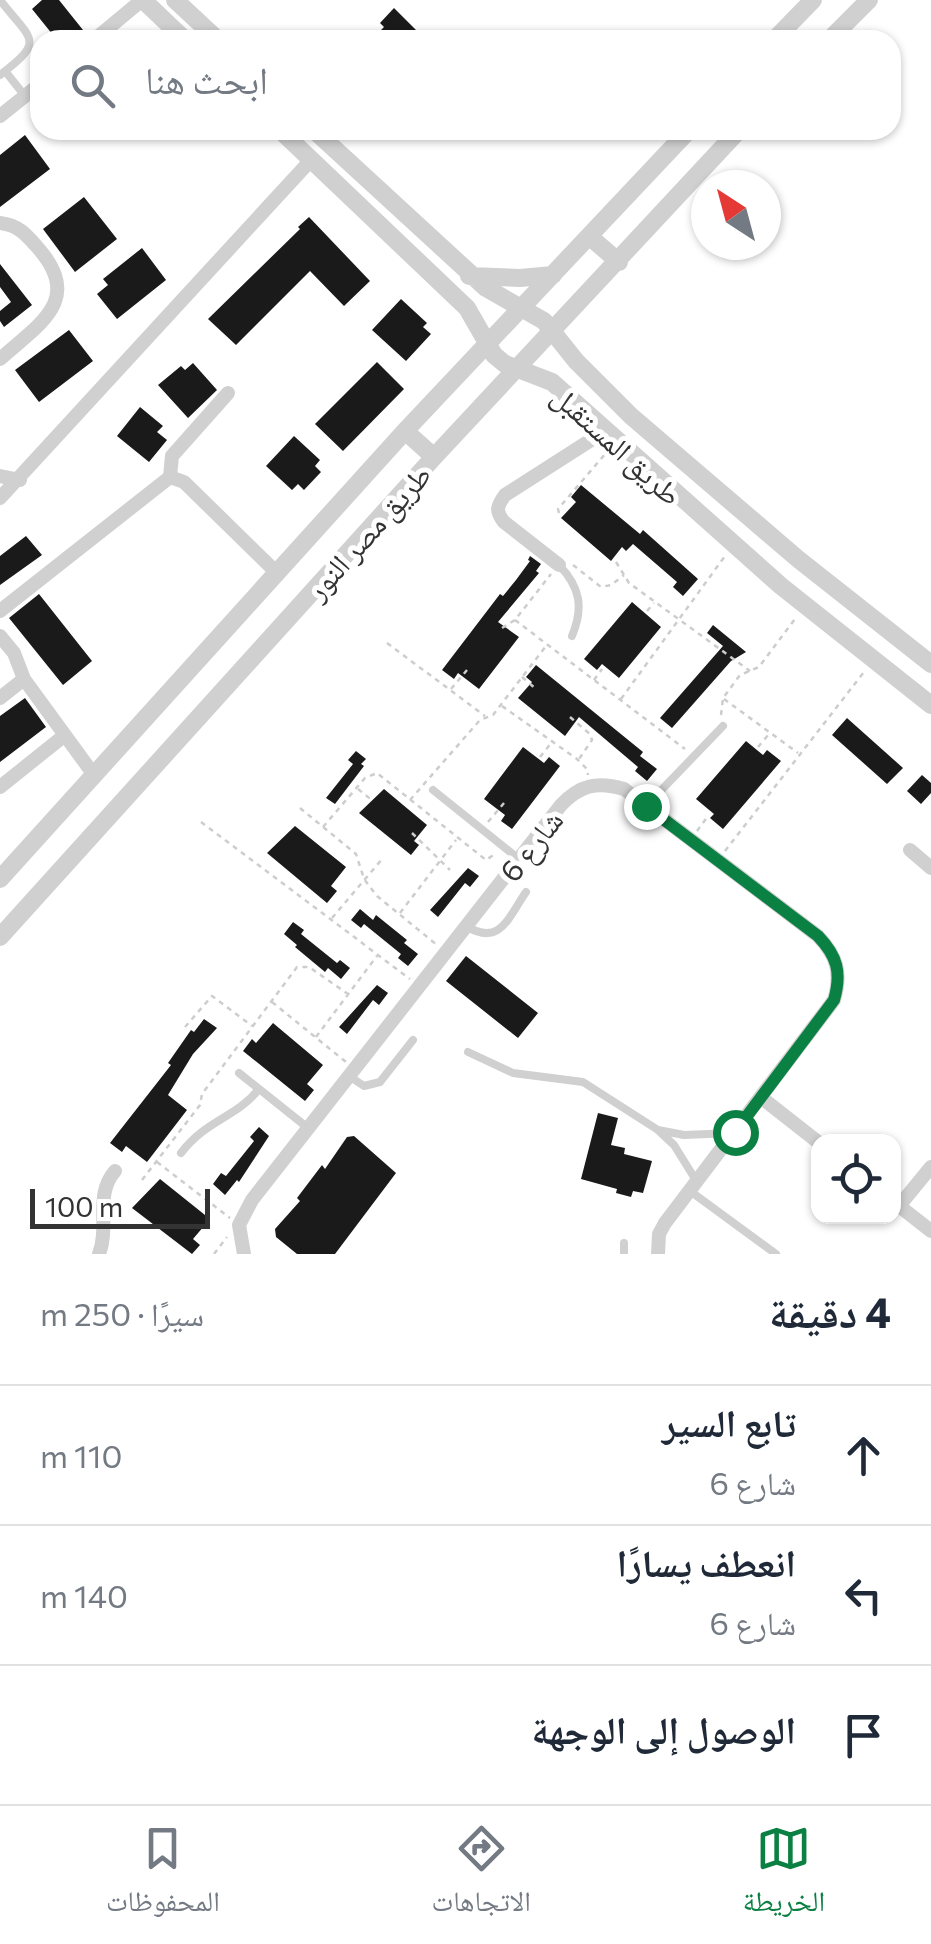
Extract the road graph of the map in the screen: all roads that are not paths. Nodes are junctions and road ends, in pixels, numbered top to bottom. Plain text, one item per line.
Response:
1 (0, 0) edge
2 (143, 0) edge
3 (176, 0) edge
4 (812, 0) edge
5 (870, 0) edge
6 (106, 30) edge
7 (174, 30) edge
8 (208, 30) edge
9 (784, 30) edge
10 (838, 30) edge
11 (2, 73) edge
12 (30, 92) edge
13 (25, 96) junction
14 (0, 116) edge
15 (290, 140) edge
16 (325, 140) edge
17 (680, 140) edge
18 (731, 140) edge
19 (311, 160) junction
20 (0, 223) edge
21 (590, 237) junction
22 (618, 262) junction
23 (470, 275) junction
24 (553, 275) junction
25 (453, 293) junction
26 (520, 308) junction
27 (552, 332) junction
28 (487, 343) junction
29 (0, 359) edge
30 (518, 368) junction
31 (592, 378) junction
32 (228, 393) dead end
33 (572, 400) junction
34 (405, 431) junction
35 (610, 436) junction
36 (434, 457) junction
37 (0, 476) edge
38 (170, 477) junction
39 (20, 480) junction
40 (0, 498) edge
41 (558, 565) joint
42 (277, 574) junction
43 (0, 611) edge
44 (0, 636) edge
45 (572, 636) dead end
46 (931, 664) edge
47 (24, 679) junction
48 (0, 698) edge
49 (931, 704) edge
50 (723, 726) road end
51 (65, 735) junction
52 (94, 774) junction
53 (0, 787) edge
54 (433, 790) dead end
55 (646, 806) junction
56 (910, 850) dead end
57 (519, 859) junction
58 (931, 868) edge
59 (0, 878) edge
60 (526, 892) dead end
61 (466, 926) junction
62 (0, 937) edge
63 (413, 1040) dead end
64 (468, 1052) dead end
65 (239, 1072) dead end
66 (352, 1072) junction
67 (259, 1089) junction
68 (762, 1098) junction
69 (308, 1128) junction
70 (658, 1130) junction
71 (735, 1132) junction
72 (811, 1136) edge
73 (181, 1153) dead end
74 (931, 1166) edge
75 (115, 1171) dead end
76 (693, 1186) junction
77 (901, 1199) edge
78 (901, 1208) edge
79 (931, 1231) edge
80 (624, 1243) dead end
81 (100, 1254) edge
82 (244, 1254) edge
83 (624, 1254) edge
84 (658, 1254) edge
85 (776, 1254) edge

1 - 11 lane
2 - 6 street
2 - 7 street
3 - 8 street
4 - 9 street
5 - 10 street
11 - 13 lane
12 - 13 street
13 - 14 street
15 - 19 street, طريق المستقبل
16 - 23 street, طريق المستقبل
17 - 21 street, طريق مصر النور
18 - 22 street, طريق مصر النور
19 - 25 street, طريق المستقبل
19 - 39 street
20 - 29 street
21 - 22 street
21 - 24 street, طريق مصر النور
22 - 27 street, طريق مصر النور
23 - 24 street
23 - 25 street
23 - 26 street, طريق المستقبل
24 - 26 street, طريق مصر النور
25 - 28 street, طريق المستقبل
26 - 27 street, طريق المستقبل
26 - 28 street, طريق مصر النور
27 - 30 street, طريق مصر النور
27 - 31 street, طريق المستقبل
28 - 30 street, طريق المستقبل
28 - 34 street, طريق مصر النور
30 - 33 street, طريق المستقبل
30 - 36 street, طريق مصر النور
31 - 33 street
31 - 46 street, طريق المستقبل
32 - 38 street
33 - 35 street, طريق المستقبل
34 - 36 street
34 - 42 street, طريق مصر النور
35 - 41 street
35 - 49 street, طريق المستقبل
36 - 62 street, طريق مصر النور
37 - 39 street
38 - 42 street
38 - 43 street
39 - 40 street
41 - 45 lane
42 - 52 street, طريق مصر النور
44 - 47 street
47 - 48 street
47 - 51 street
50 - 55 lane
51 - 52 street
51 - 53 street
52 - 59 street, طريق مصر النور
54 - 57 lane
55 - 57 street, شارع 6
55 - 68 street, شارع 6
56 - 58 street
57 - 61 street, شارع 6
60 - 61 lane
61 - 66 street, شارع 6
63 - 66 lane
64 - 70 lane
65 - 67 lane
66 - 69 street, شارع 6
67 - 69 lane
67 - 73 lane
68 - 71 street, شارع 6
68 - 72 street
69 - 82 street, شارع 6
70 - 71 lane
70 - 76 lane
71 - 76 street, شارع 6
74 - 77 street
75 - 81 street
76 - 84 street, شارع 6
76 - 85 lane
78 - 79 street
80 - 83 lane

